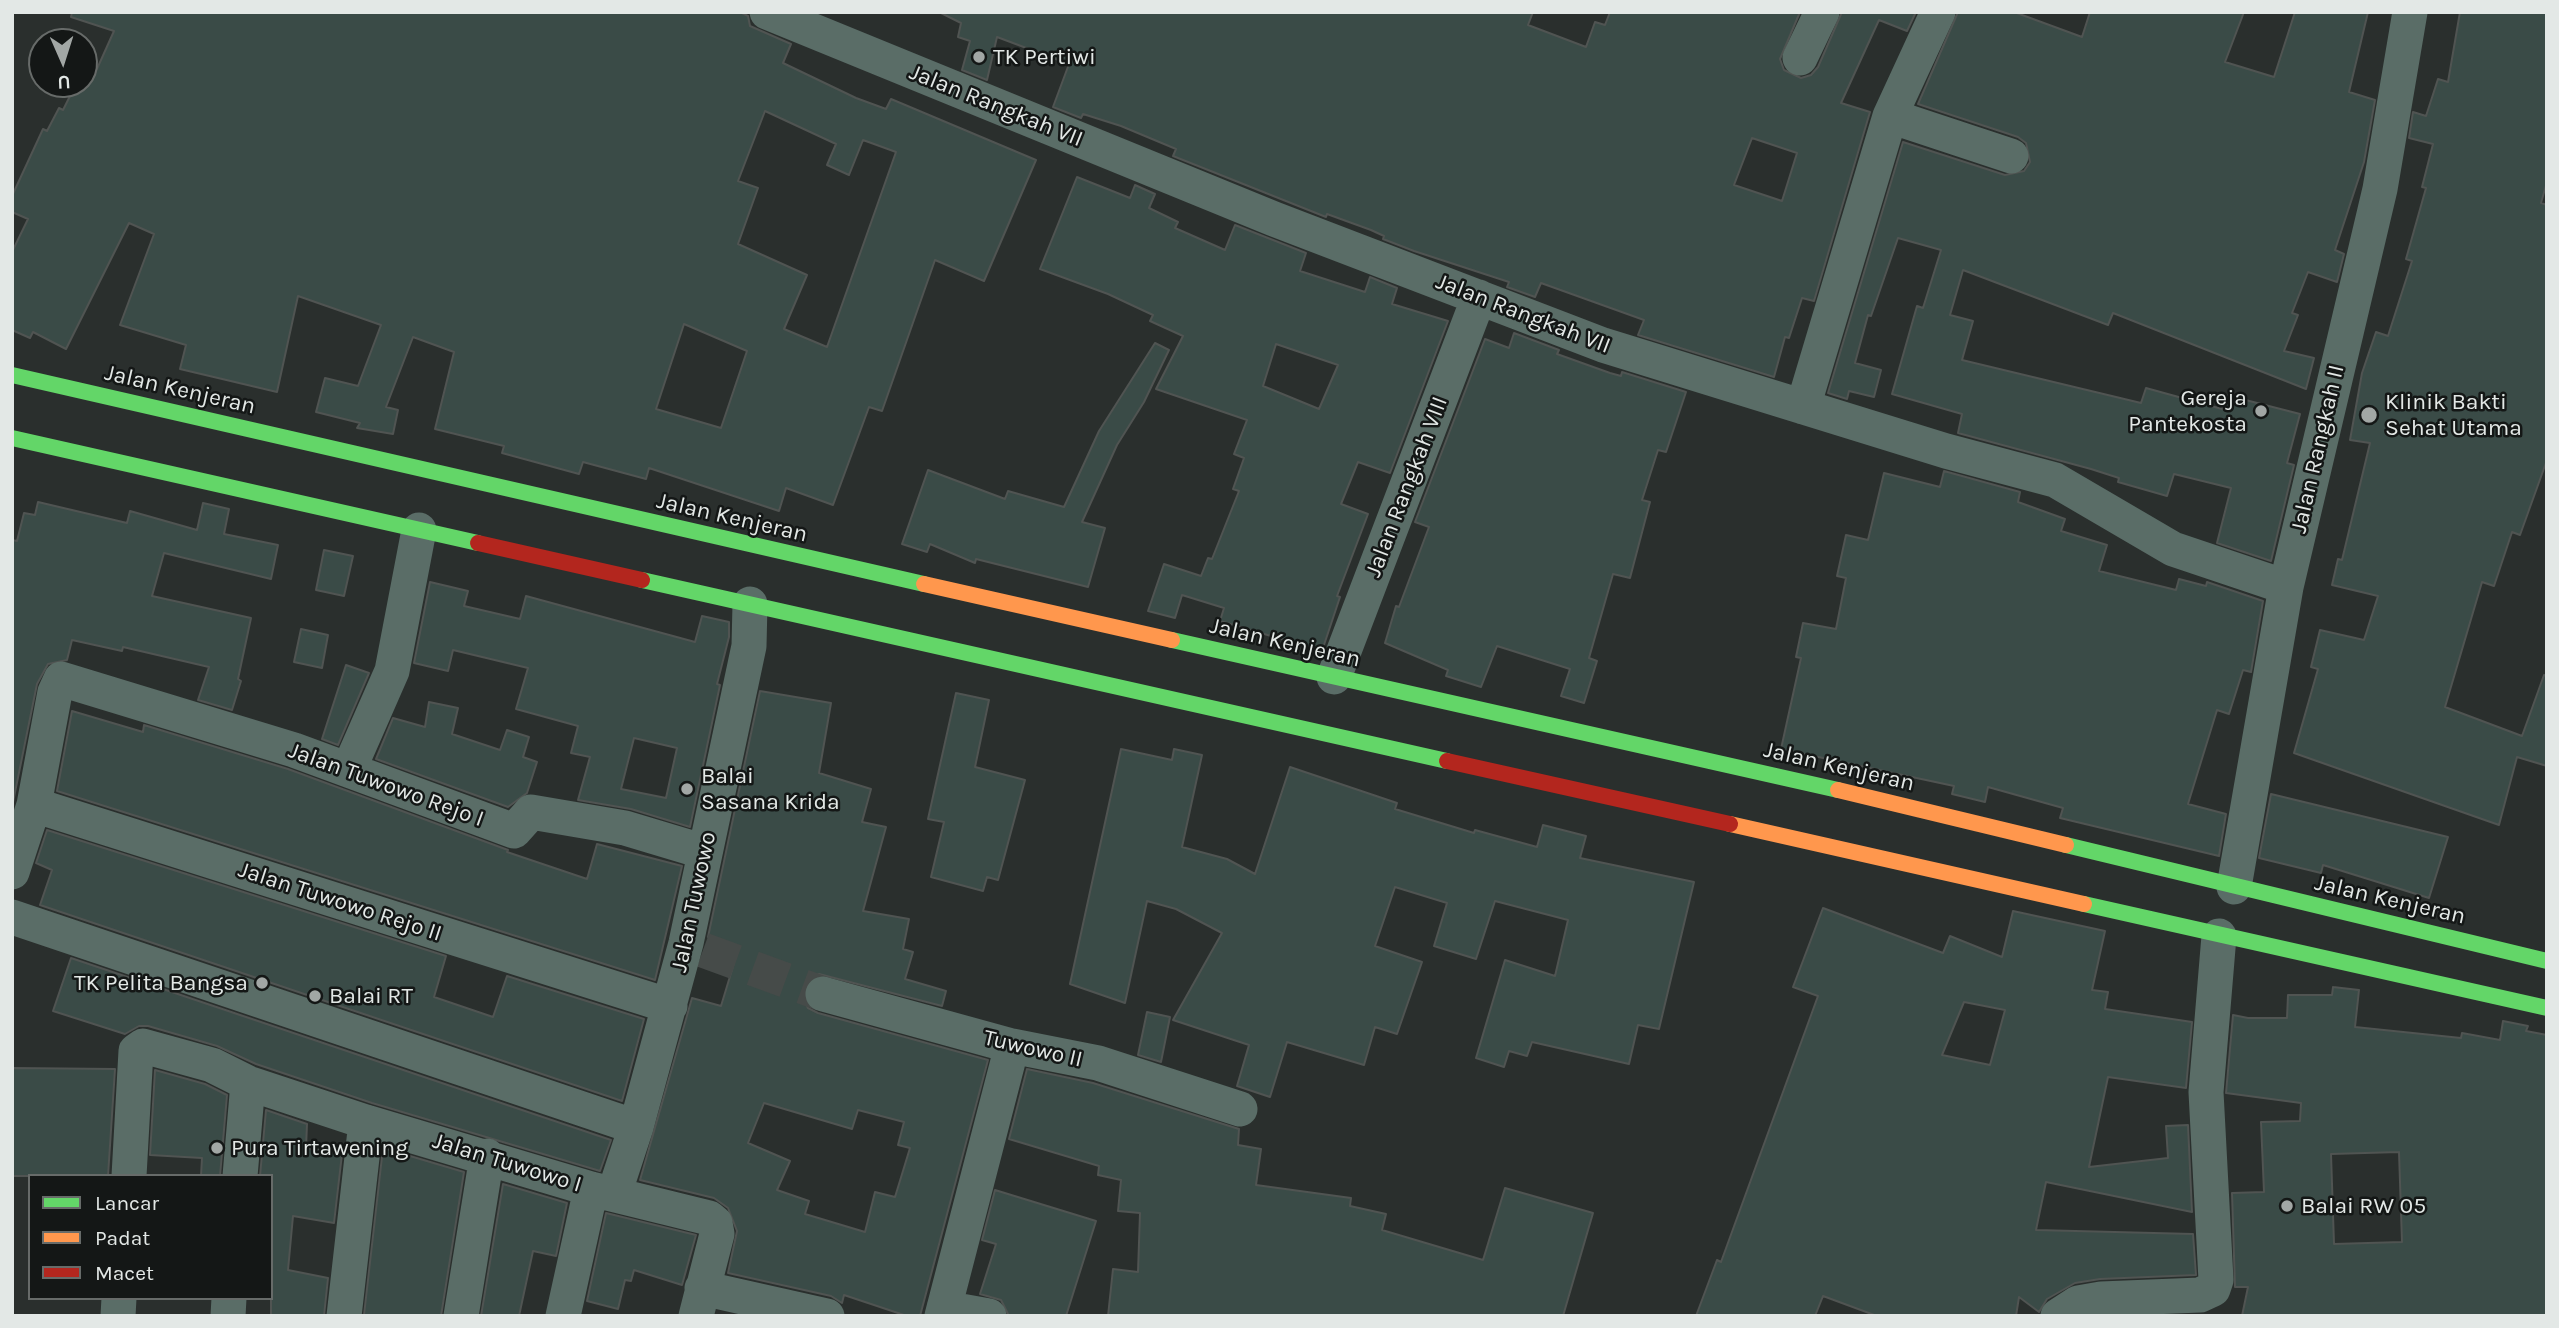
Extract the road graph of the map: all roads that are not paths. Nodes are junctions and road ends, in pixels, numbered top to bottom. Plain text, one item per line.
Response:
1 (767, 12) edge
2 (1822, 12) edge
3 (1938, 12) edge
4 (2410, 12) edge
5 (1800, 58) dead end
6 (1891, 116) junction
7 (2011, 156) dead end
8 (1479, 297) junction
9 (12, 375) edge
10 (1803, 407) junction
11 (12, 438) edge
12 (419, 530) junction
13 (2286, 587) junction
14 (750, 604) junction
15 (1334, 677) junction
16 (349, 769) junction
17 (23, 811) edge
18 (705, 852) junction
19 (12, 872) edge
20 (2234, 887) junction
21 (12, 917) edge
22 (2219, 936) junction
23 (2547, 961) edge
24 (823, 994) tunnel mouth
25 (670, 1006) junction
26 (2547, 1009) edge
27 (1012, 1046) junction
28 (248, 1083) junction
29 (1240, 1109) dead end
30 (366, 1122) junction
31 (636, 1127) junction
32 (487, 1156) junction
33 (129, 1174) edge
34 (240, 1174) edge
35 (598, 1195) junction
36 (699, 1302) edge
37 (943, 1312) edge
38 (344, 1316) edge
39 (461, 1316) edge
40 (563, 1316) edge
41 (827, 1316) edge
42 (989, 1316) edge
43 (2058, 1316) edge

1 - 8 street, Jalan Rangkah VII
2 - 5 street
3 - 6 street
4 - 13 street, Jalan Rangkah II
6 - 7 street
6 - 10 street
8 - 10 street, Jalan Rangkah VII
8 - 15 street, Jalan Rangkah VIII
9 - 15 highway, Jalan Kenjeran
10 - 13 street, Jalan Rangkah VII
11 - 12 highway
12 - 14 highway
12 - 16 street
13 - 20 street, Jalan Rangkah II
14 - 18 street, Jalan Tuwowo
14 - 22 highway
15 - 20 highway, Jalan Kenjeran
16 - 17 street, Jalan Tuwowo Rejo I
16 - 18 street, Jalan Tuwowo Rejo I
17 - 19 street
17 - 25 street, Jalan Tuwowo Rejo II
18 - 25 street, Jalan Tuwowo
20 - 23 highway, Jalan Kenjeran
21 - 31 street
22 - 26 highway
22 - 43 street
24 - 27 street, Tuwowo II
25 - 31 street, Jalan Tuwowo
27 - 29 street, Tuwowo II
27 - 37 street
28 - 30 street, Jalan Tuwowo I
28 - 33 street, Jalan Tuwowo I
28 - 34 street
30 - 32 street, Jalan Tuwowo I
30 - 38 street
31 - 35 street, Jalan Tuwowo
32 - 35 street, Jalan Tuwowo I
32 - 39 street
35 - 36 street, Jalan Tuwowo I
35 - 40 street, Jalan Tuwowo
36 - 41 street
37 - 42 street

